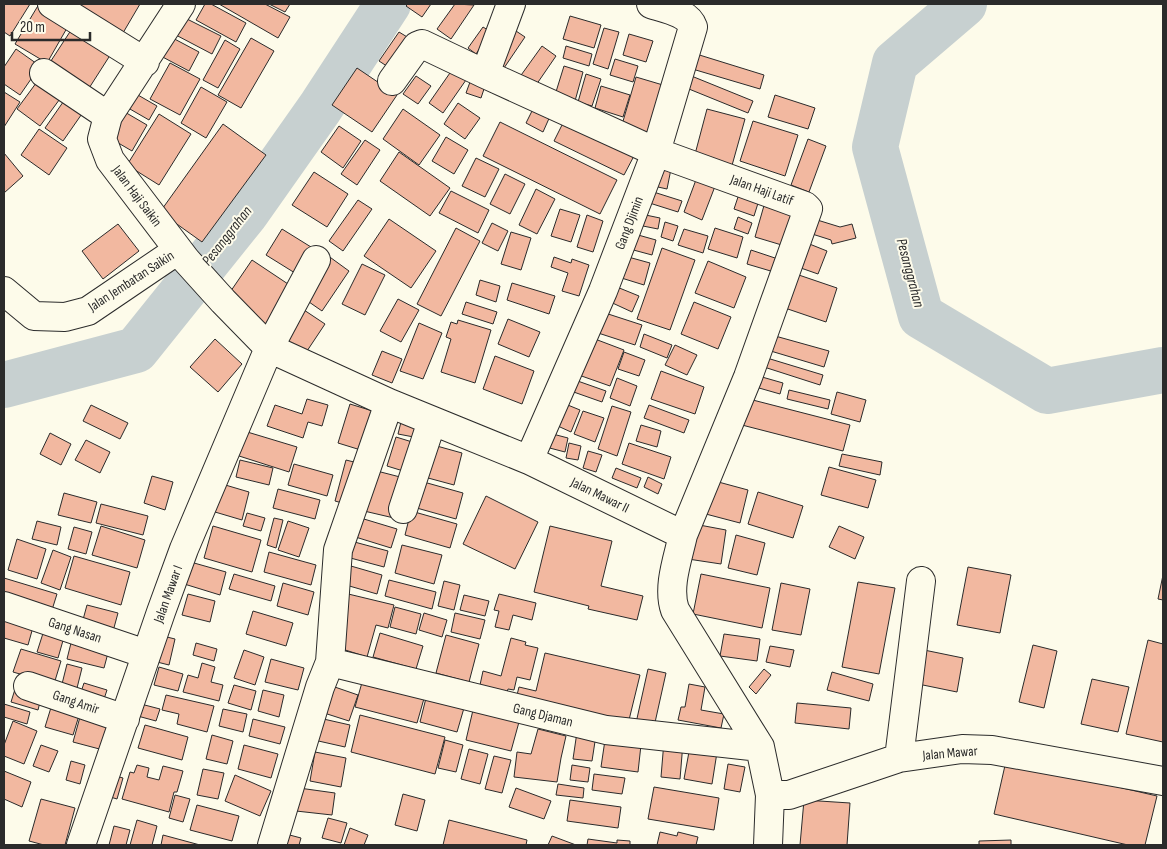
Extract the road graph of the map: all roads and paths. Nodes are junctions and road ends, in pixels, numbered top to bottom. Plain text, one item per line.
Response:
1 (52, 4) edge
2 (181, 4) edge
3 (510, 4) edge
4 (651, 4) edge
5 (145, 62) junction
6 (44, 73) dead end
7 (485, 74) junction
8 (392, 81) dead end
9 (108, 116) junction
10 (656, 152) junction
11 (182, 255) junction
12 (316, 260) dead end
13 (4, 291) edge
14 (223, 301) joint
15 (268, 348) junction
16 (390, 403) junction
17 (432, 421) junction
18 (529, 460) junction
19 (403, 509) dead end
20 (683, 535) junction
21 (921, 581) dead end
22 (4, 606) edge
23 (146, 654) junction
24 (330, 662) junction
25 (28, 686) dead end
26 (125, 719) junction
27 (760, 747) junction
28 (900, 758) junction
29 (1163, 781) edge
30 (770, 795) junction
31 (82, 845) edge
32 (272, 845) edge
33 (768, 845) edge

1 - 5 street
2 - 5 street, Jalan Haji Saikin
3 - 7 street
4 - 10 street, Gang Djimin
5 - 9 street, Jalan Haji Saikin
6 - 9 street
7 - 8 street, Jalan Haji Latif
7 - 10 street, Jalan Haji Latif
9 - 11 street, Jalan Haji Saikin
10 - 18 street, Gang Djimin
10 - 20 street, Jalan Haji Latif
11 - 13 street, Jalan Jembatan Saikin
11 - 14 street, Jalan Haji Saikin
12 - 15 street, Jalan Mawar I
14 - 15 street, Jalan Mawar II
15 - 16 street, Jalan Mawar II
15 - 23 street, Jalan Mawar I
16 - 17 street, Jalan Mawar II
16 - 24 street
17 - 18 street, Jalan Mawar II
17 - 19 street
18 - 20 street, Jalan Mawar II
20 - 27 street
21 - 28 street
22 - 23 street, Gang Nasan
23 - 26 street, Jalan Mawar I
24 - 27 street, Gang Djaman
24 - 32 street
25 - 26 street, Gang Amir
26 - 31 street, Jalan Mawar I
27 - 30 street
28 - 29 street, Jalan Mawar
28 - 30 street, Jalan Mawar
30 - 33 street

